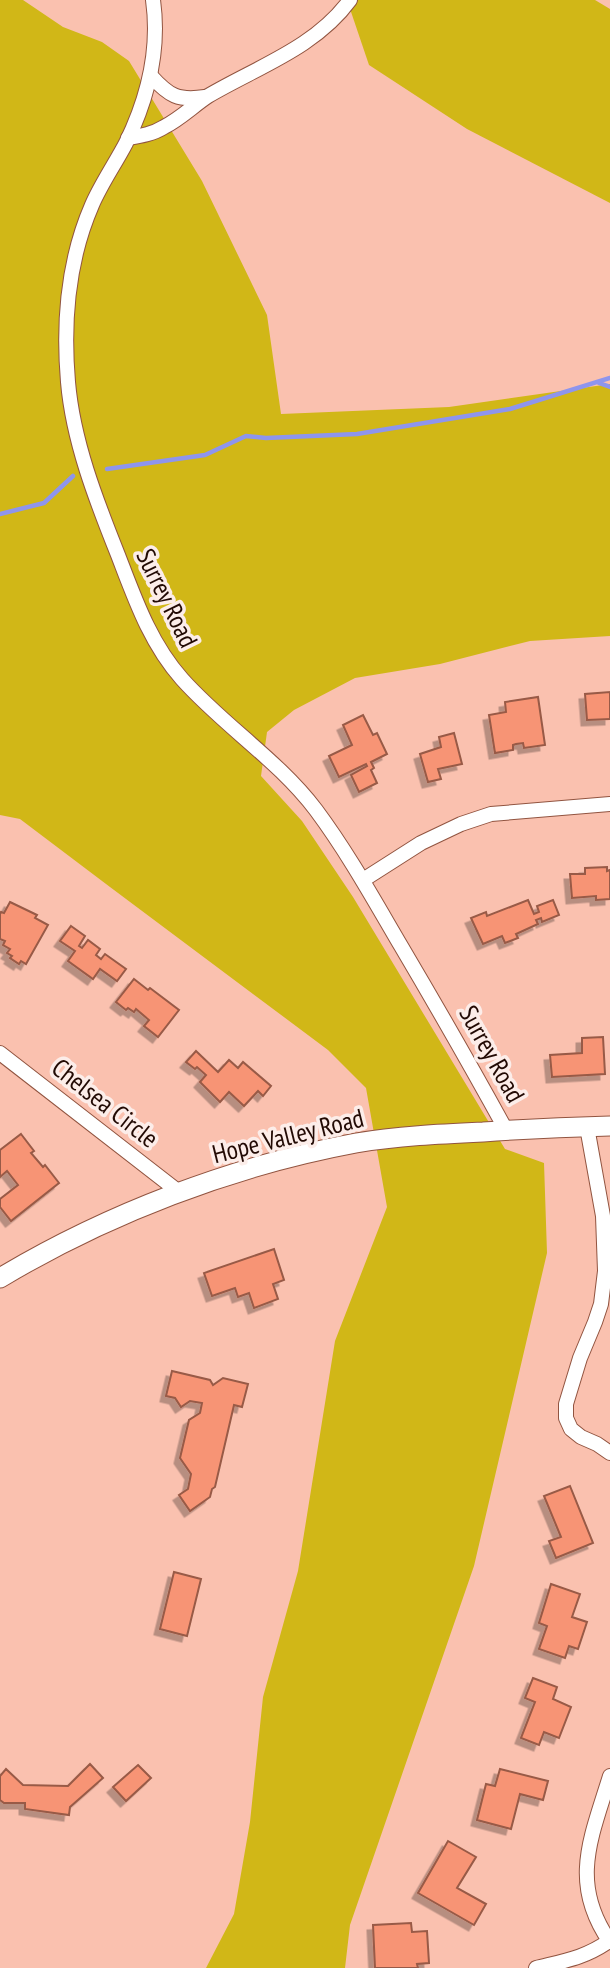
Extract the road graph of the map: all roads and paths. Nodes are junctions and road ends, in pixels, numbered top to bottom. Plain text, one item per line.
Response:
1 (153, 0) edge
2 (349, 0) edge
3 (150, 76) junction
4 (207, 97) junction
5 (128, 138) junction
6 (610, 804) edge
7 (363, 880) junction
8 (0, 1053) edge
9 (610, 1126) edge
10 (587, 1127) junction
11 (506, 1130) junction
12 (179, 1192) junction
13 (0, 1278) edge
14 (604, 1444) edge
15 (610, 1453) edge
16 (610, 1776) edge
17 (609, 1942) edge
18 (536, 1968) edge

1 - 3 street, Surrey Road
2 - 4 street
3 - 4 street
3 - 5 street, Surrey Road
4 - 5 street
5 - 7 street, Surrey Road
6 - 7 street
7 - 11 street, Surrey Road
8 - 12 street, Chelsea Circle
9 - 10 main road, Hope Valley Road
10 - 11 main road, Hope Valley Road
10 - 14 street
11 - 12 main road, Hope Valley Road
12 - 13 main road, Hope Valley Road
14 - 15 street
16 - 17 street
17 - 18 street

